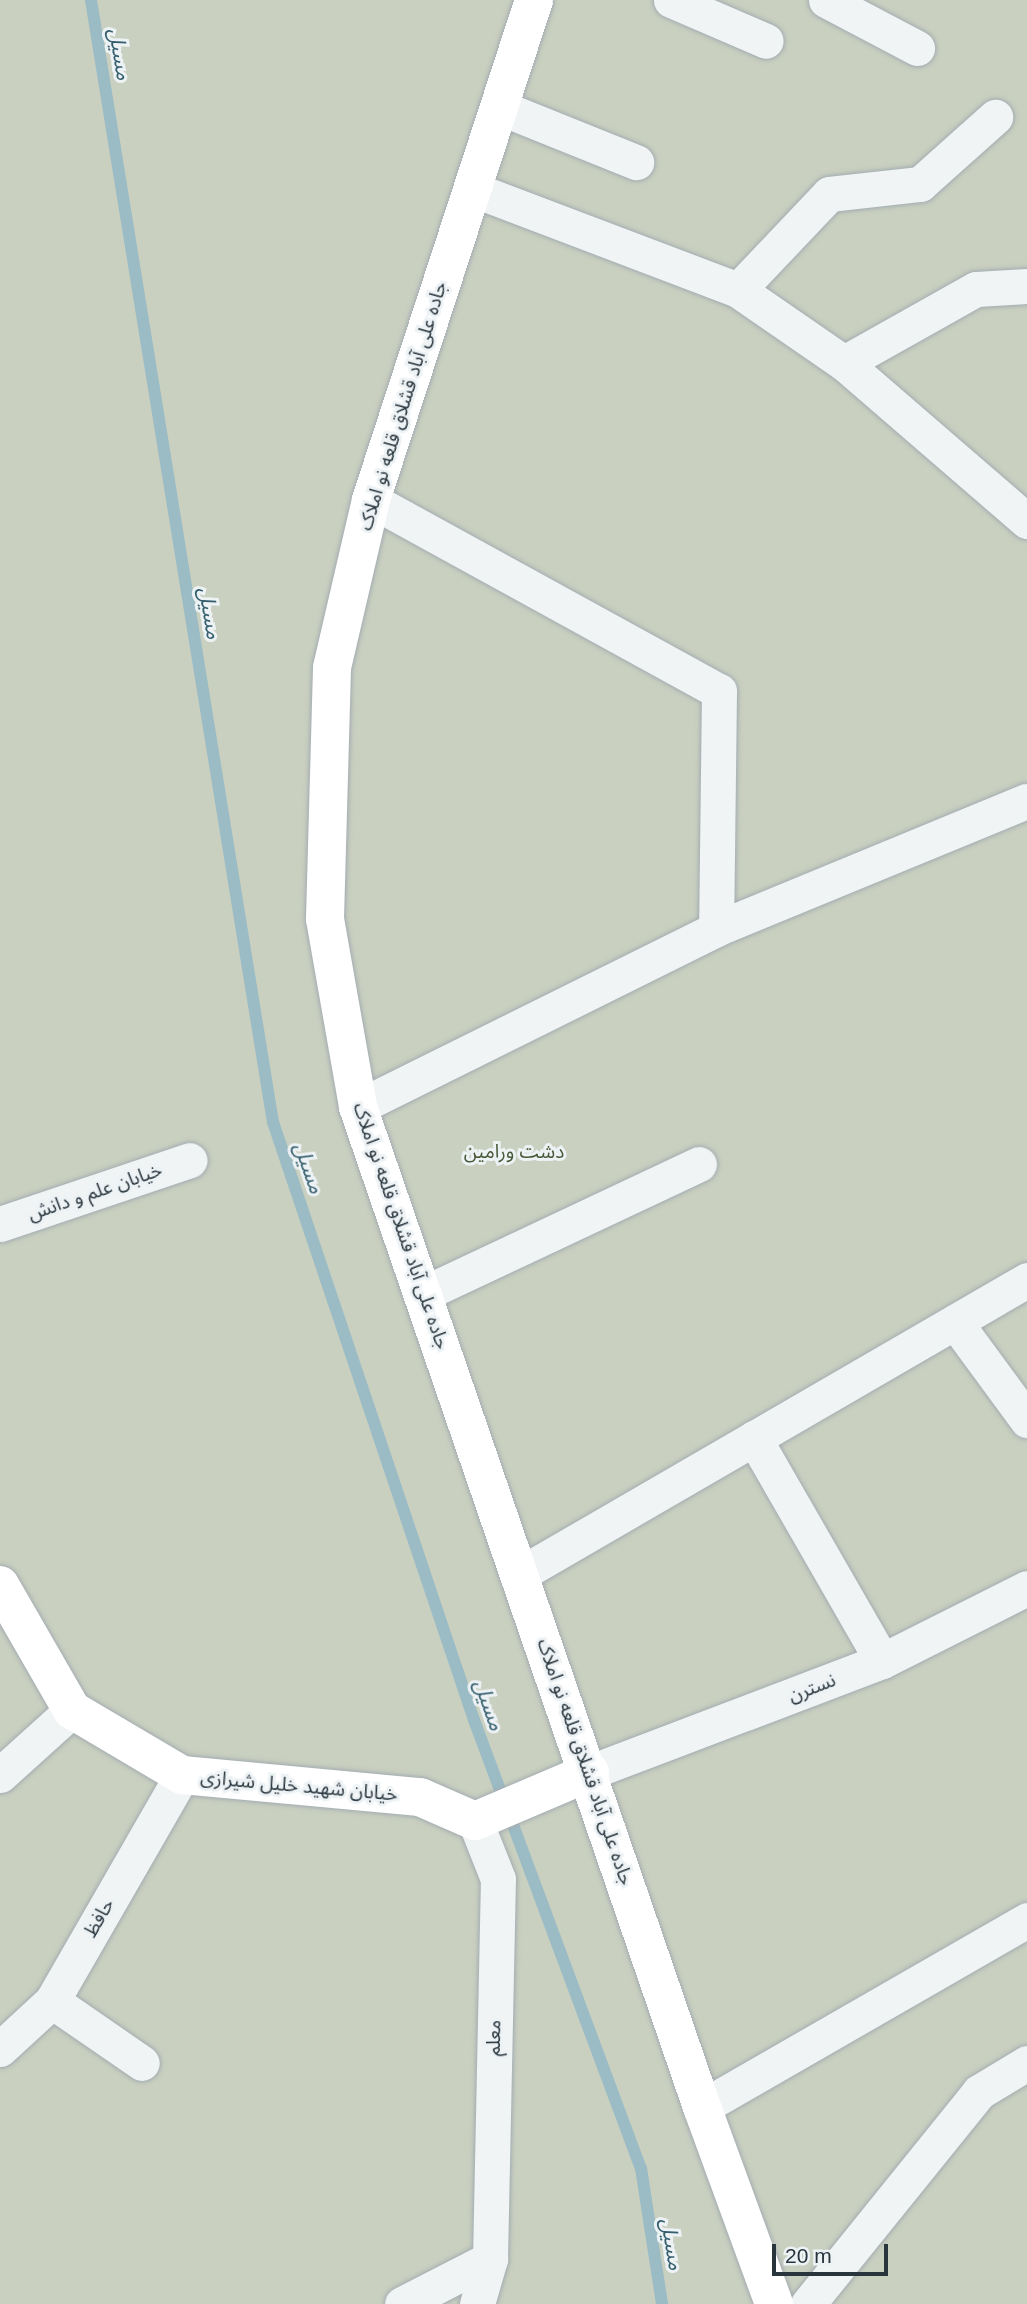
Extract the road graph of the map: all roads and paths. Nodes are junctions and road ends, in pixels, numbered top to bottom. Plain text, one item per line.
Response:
1 (534, 0) edge
2 (671, 0) edge
3 (826, 0) edge
4 (766, 41) dead end
5 (917, 48) dead end
6 (499, 107) junction
7 (995, 117) dead end
8 (636, 162) dead end
9 (472, 189) junction
10 (1027, 286) edge
11 (737, 290) junction
12 (844, 363) junction
13 (371, 500) junction
14 (1027, 520) edge
15 (1027, 801) edge
16 (716, 929) junction
17 (358, 1107) junction
18 (190, 1160) dead end
19 (699, 1164) dead end
20 (0, 1224) edge
21 (1027, 1280) edge
22 (423, 1294) junction
23 (955, 1322) junction
24 (1027, 1420) edge
25 (754, 1438) junction
26 (520, 1574) junction
27 (0, 1586) edge
28 (1027, 1588) edge
29 (882, 1661) junction
30 (72, 1710) junction
31 (590, 1772) junction
32 (0, 1775) edge
33 (182, 1775) junction
34 (479, 1819) junction
35 (1027, 1920) edge
36 (52, 2001) junction
37 (0, 2049) edge
38 (142, 2063) dead end
39 (1027, 2063) edge
40 (702, 2107) junction
41 (490, 2259) junction
42 (402, 2304) edge
43 (477, 2304) edge
44 (774, 2304) edge
45 (808, 2304) edge

1 - 6 street, جاده علی آباد قشلاق قلعه نو املاک
2 - 4 street
3 - 5 street
6 - 8 street
6 - 9 street, جاده علی آباد قشلاق قلعه نو املاک
7 - 11 street
9 - 11 street
9 - 13 street, جاده علی آباد قشلاق قلعه نو املاک
10 - 12 street
11 - 12 street
12 - 14 street
13 - 16 street
13 - 17 street, جاده علی آباد قشلاق قلعه نو املاک
15 - 16 street
16 - 17 street
17 - 22 street, جاده علی آباد قشلاق قلعه نو املاک
18 - 20 street, خیابان علم و دانش
19 - 22 street
21 - 23 street
22 - 26 street, جاده علی آباد قشلاق قلعه نو املاک
23 - 24 street
23 - 25 street
25 - 26 street
25 - 29 street
26 - 31 street, جاده علی آباد قشلاق قلعه نو املاک
27 - 30 street, خیابان شهید خلیل شیرازی
28 - 29 street, نسترن
29 - 31 street, نسترن
30 - 32 street
30 - 33 street, خیابان شهید خلیل شیرازی
31 - 34 street
31 - 40 street, جاده علی آباد قشلاق قلعه نو املاک
33 - 34 street, خیابان شهید خلیل شیرازی
33 - 36 street, حافظ
34 - 41 street, معلم
35 - 40 street
36 - 37 street, حافظ
36 - 38 street
39 - 45 street
40 - 44 street, جاده علی آباد قشلاق قلعه نو املاک
41 - 42 street
41 - 43 street, معلم

